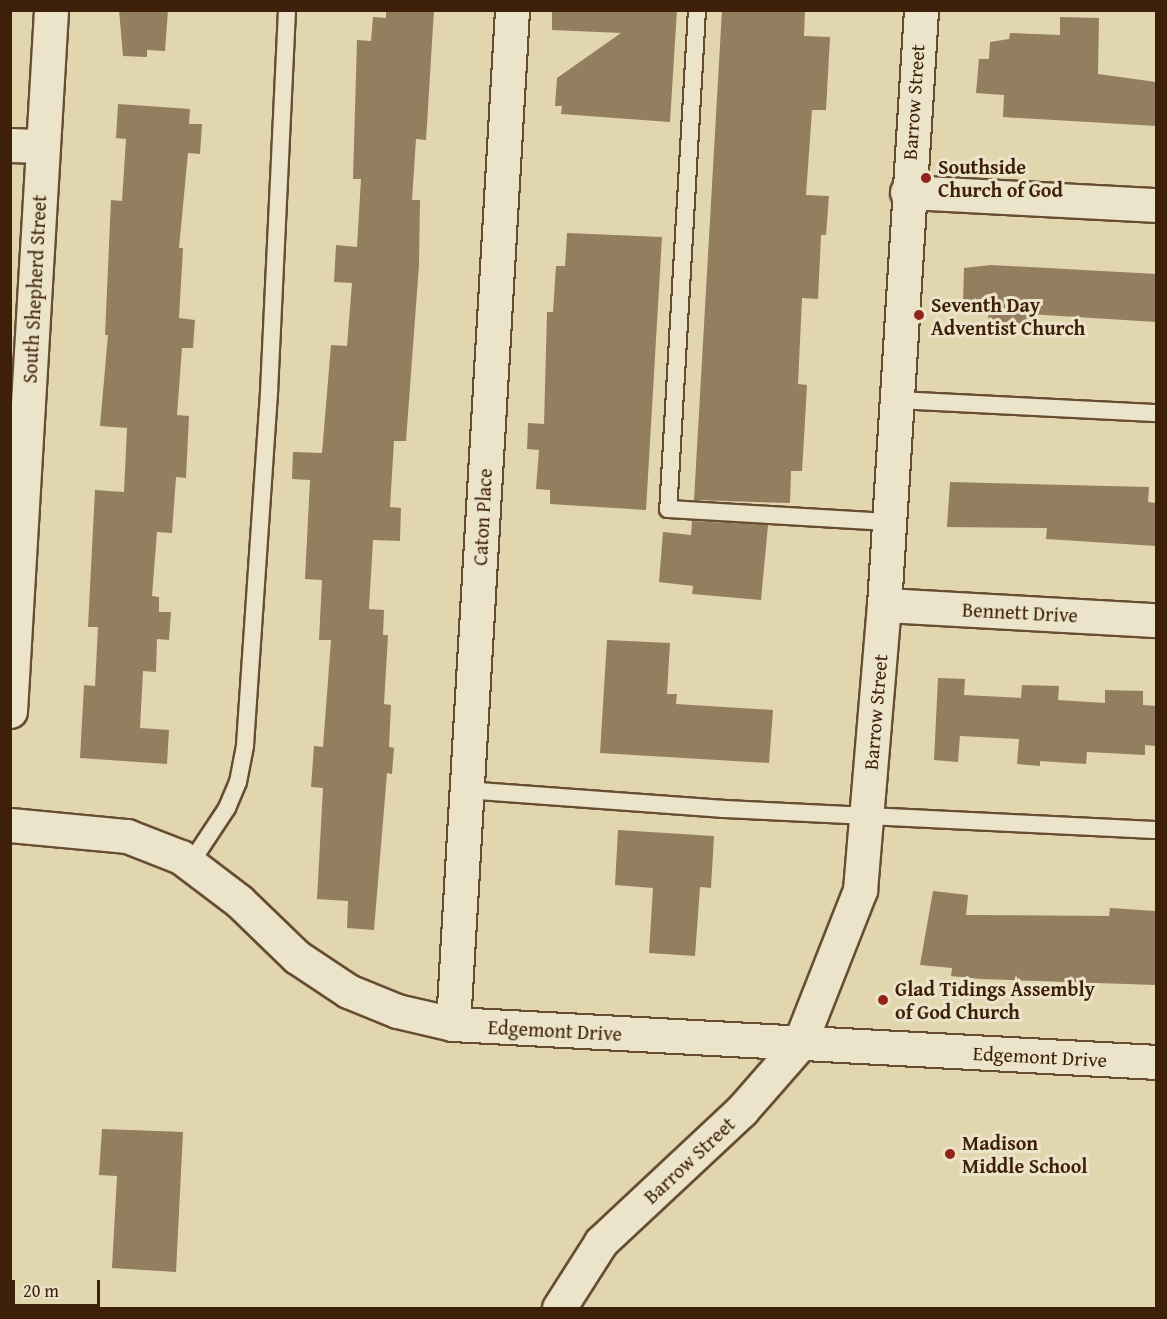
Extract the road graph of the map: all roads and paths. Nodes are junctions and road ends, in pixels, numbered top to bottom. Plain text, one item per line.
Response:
1 (51, 10) edge
2 (287, 10) edge
3 (512, 10) edge
4 (697, 10) edge
5 (921, 10) edge
6 (26, 146) edge
7 (907, 192) junction
8 (1156, 205) edge
9 (895, 400) junction
10 (1156, 413) edge
11 (889, 522) junction
12 (884, 605) junction
13 (1156, 620) edge
14 (10, 711) edge
15 (466, 790) junction
16 (867, 814) junction
17 (10, 825) edge
18 (1156, 830) edge
19 (190, 864) junction
20 (453, 1024) junction
21 (799, 1044) junction
22 (1156, 1062) edge
23 (562, 1307) edge

1 - 6 street, South Shepherd Street
2 - 19 lane
3 - 15 street, Caton Place
4 - 11 lane
5 - 7 street, Barrow Street
6 - 14 street, South Shepherd Street
7 - 8 street
7 - 9 street, Barrow Street
9 - 10 lane
9 - 11 street, Barrow Street
11 - 12 street, Barrow Street
12 - 13 street, Bennett Drive
12 - 16 street, Barrow Street
15 - 16 lane
15 - 20 street, Caton Place
16 - 18 lane
16 - 21 street, Barrow Street
17 - 19 street, Edgemont Drive
19 - 20 street, Edgemont Drive
20 - 21 street, Edgemont Drive
21 - 22 street, Edgemont Drive
21 - 23 street, Barrow Street

